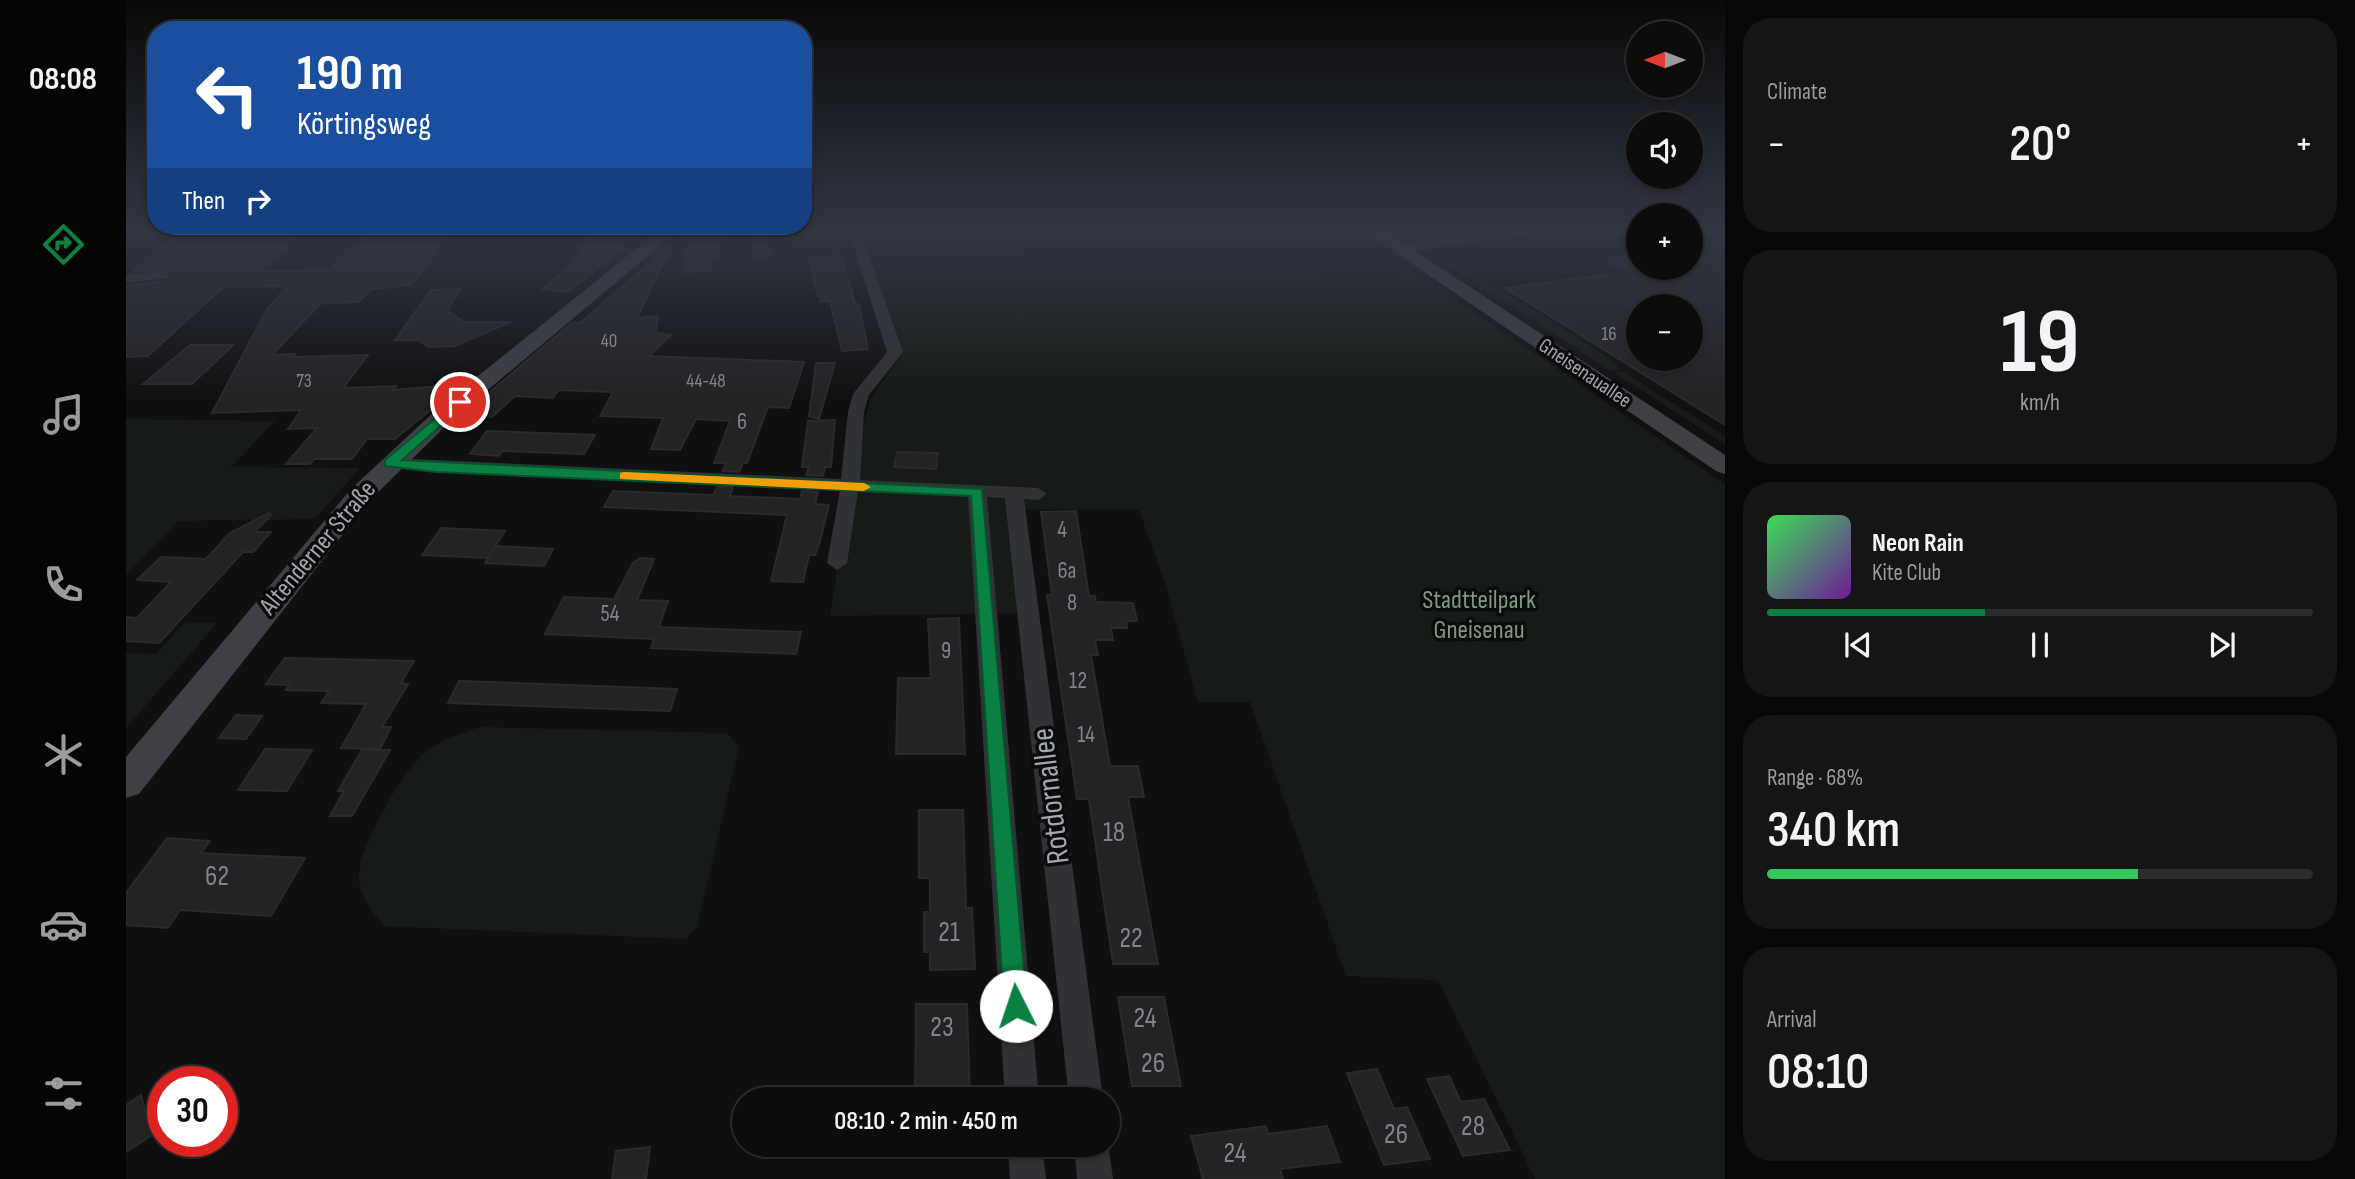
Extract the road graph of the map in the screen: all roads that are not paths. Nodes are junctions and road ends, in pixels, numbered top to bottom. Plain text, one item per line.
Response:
1 (600, 288) edge
2 (873, 288) edge
3 (1457, 288) edge
4 (390, 463) junction
5 (1725, 466) edge
6 (850, 486) junction
7 (977, 492) junction
8 (837, 563) dead end
9 (126, 783) edge
10 (1022, 1087) edge
11 (1085, 1087) edge
12 (1027, 1157) edge
13 (1092, 1157) edge
14 (1028, 1179) edge
15 (1095, 1179) edge

1 - 4 main road, Altenderner Straße
2 - 6 street
3 - 5 main road, Gneisenauallee
4 - 6 street
4 - 9 main road, Altenderner Straße
6 - 7 street
6 - 8 street
7 - 10 street, Rotdornallee
7 - 11 street, Rotdornallee
12 - 14 street
13 - 15 street

